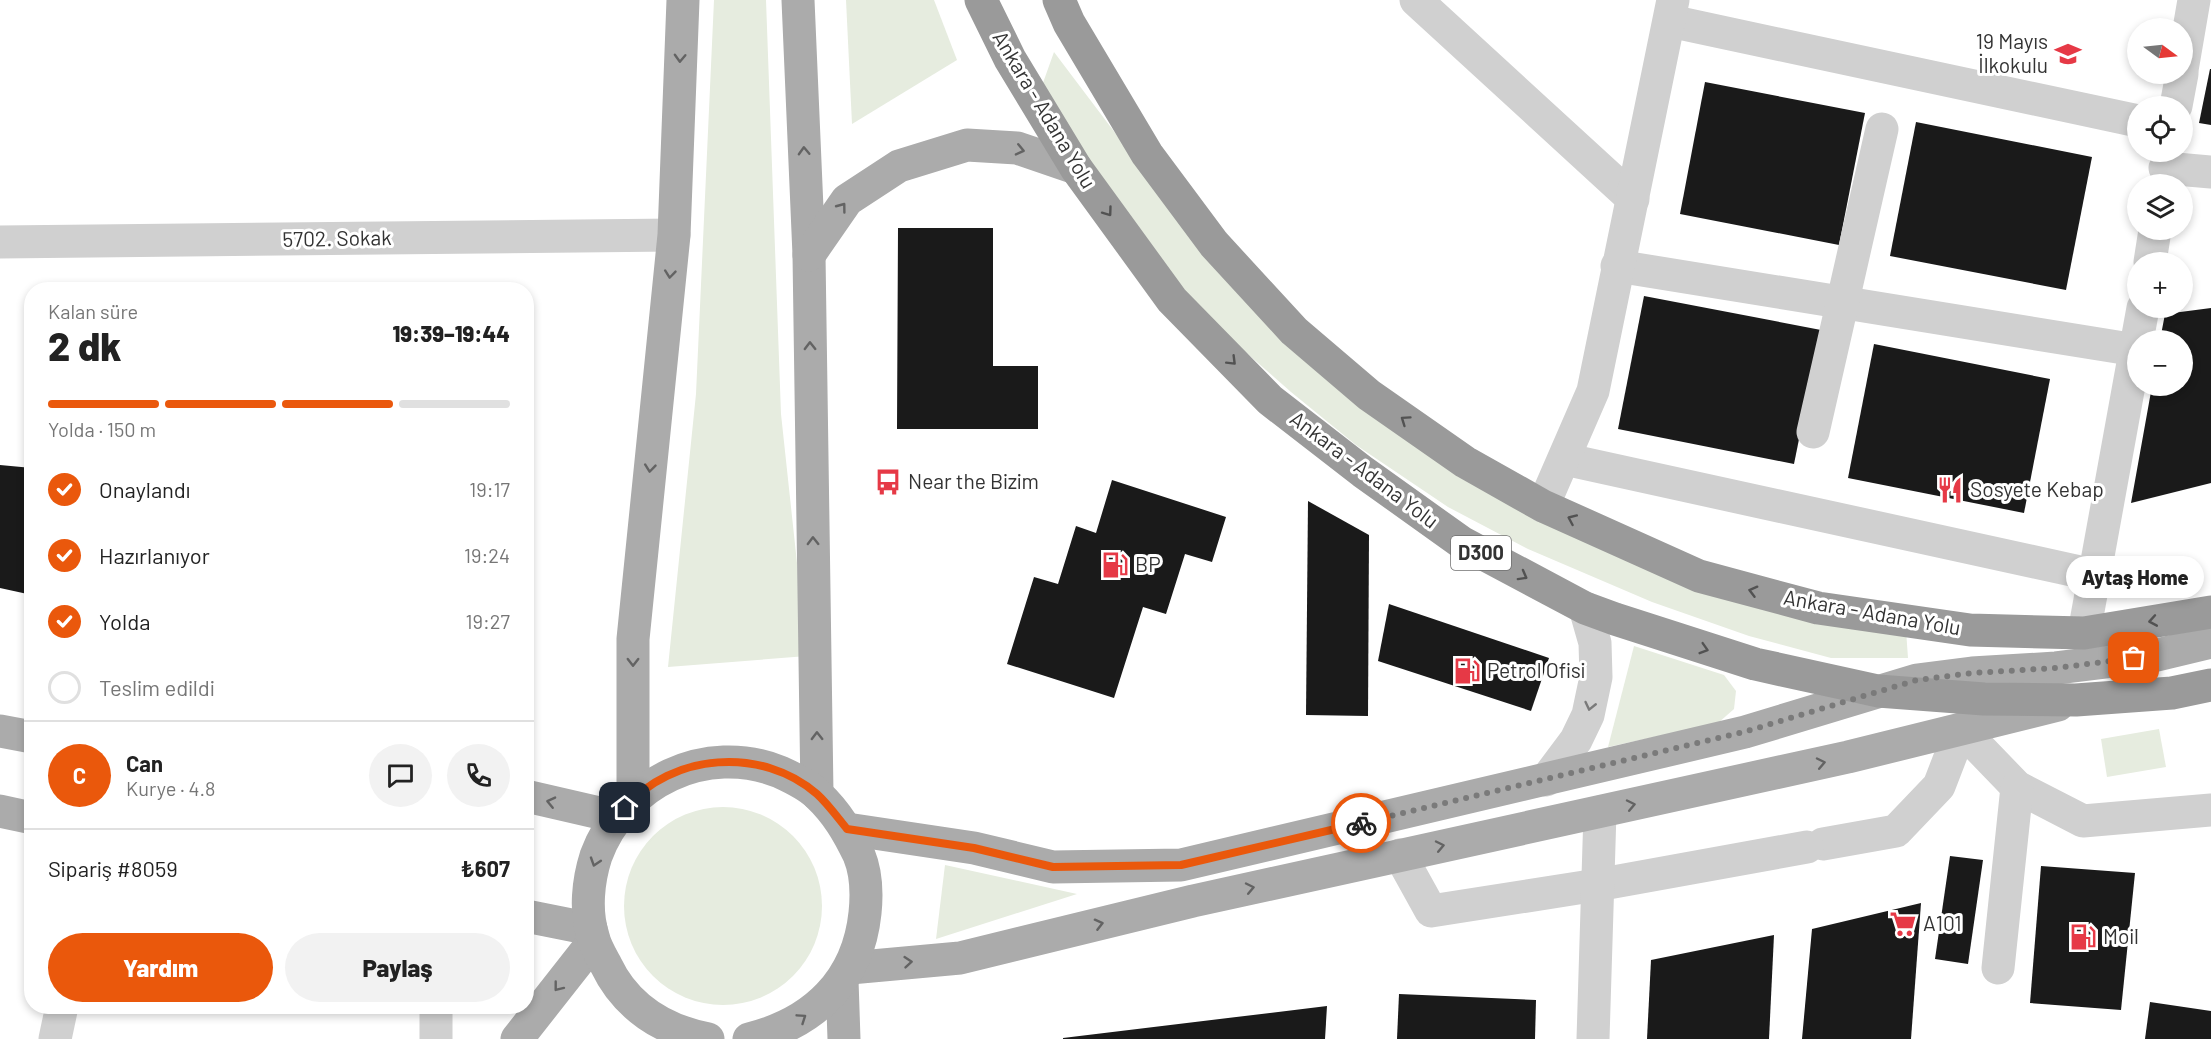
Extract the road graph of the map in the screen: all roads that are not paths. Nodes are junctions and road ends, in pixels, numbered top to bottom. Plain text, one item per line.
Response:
1 (683, 0) edge
2 (798, 0) edge
3 (981, 0) edge
4 (1059, 0) edge
5 (1416, 0) edge
6 (2194, 0) edge
7 (1672, 10) edge
8 (2191, 18) edge
9 (2127, 119) edge
10 (1882, 129) dead end
11 (1076, 168) junction
12 (2165, 168) edge
13 (2211, 172) edge
14 (1633, 199) junction
15 (674, 235) junction
16 (0, 242) edge
17 (809, 255) junction
18 (1617, 266) junction
19 (1844, 302) junction
20 (2127, 349) edge
21 (2127, 396) edge
22 (1813, 432) dead end
23 (1564, 459) junction
24 (1543, 506) junction
25 (2094, 575) junction
26 (1585, 608) junction
27 (2211, 612) edge
28 (2084, 633) junction
29 (2211, 642) edge
30 (2211, 685) edge
31 (1878, 692) junction
32 (2076, 700) junction
33 (1961, 729) junction
34 (0, 731) edge
35 (24, 736) edge
36 (1546, 780) junction
37 (2017, 787) junction
38 (818, 794) junction
39 (534, 797) edge
40 (625, 808) junction
41 (2211, 810) edge
42 (0, 812) edge
43 (1600, 812) junction
44 (24, 816) edge
45 (847, 829) junction
46 (1400, 855) junction
47 (1597, 885) junction
48 (534, 918) edge
49 (592, 935) junction
50 (1998, 968) dead end
51 (846, 974) junction
52 (60, 1014) edge
53 (436, 1014) edge
54 (650, 1031) edge
55 (55, 1039) edge
56 (436, 1039) edge
57 (518, 1039) edge
58 (708, 1039) edge
59 (749, 1039) edge
60 (844, 1039) edge
61 (1593, 1039) edge

1 -> 15 main road
17 -> 2 main road
3 - 11 highway, Ankara - Adana Yolu / D300
24 -> 4 highway, Ankara - Adana Yolu
5 - 14 street
6 - 8 street
7 - 9 street
7 - 14 street
10 - 19 street
17 -> 11 main road
11 -> 26 highway, Ankara - Adana Yolu / D300
12 - 13 street
14 - 18 street
15 - 16 street, 5702. Sokak
15 -> 40 main road
38 -> 17 main road
18 - 19 street
18 - 23 street
19 - 20 street
19 - 22 street
21 - 25 street
23 - 24 street
23 - 25 street
28 -> 24 highway, Ankara - Adana Yolu
25 - 28 street
26 -> 31 highway, Ankara - Adana Yolu / D300
26 -> 36 street
27 -> 28 highway, Ankara - Adana Yolu
29 - 31 main road
30 - 32 highway, Ankara - Adana Yolu / D300
31 - 32 highway, Ankara - Adana Yolu / D300
31 - 36 main road
32 - 33 main road
33 - 37 street
43 -> 33 main road
33 - 47 street
34 - 35 main road
36 - 45 main road
37 - 41 street
37 - 50 street
38 - 40 main road
38 - 45 main road
40 -> 39 main road
40 -> 49 main road
42 - 44 main road
46 -> 43 main road
43 - 47 street
45 - 51 main road
46 - 47 street
51 -> 46 main road
47 - 61 street
48 - 49 main road
49 - 54 main road
49 -> 57 main road
59 -> 51 main road
51 - 60 main road
52 - 55 street
53 - 56 street
54 - 58 main road

